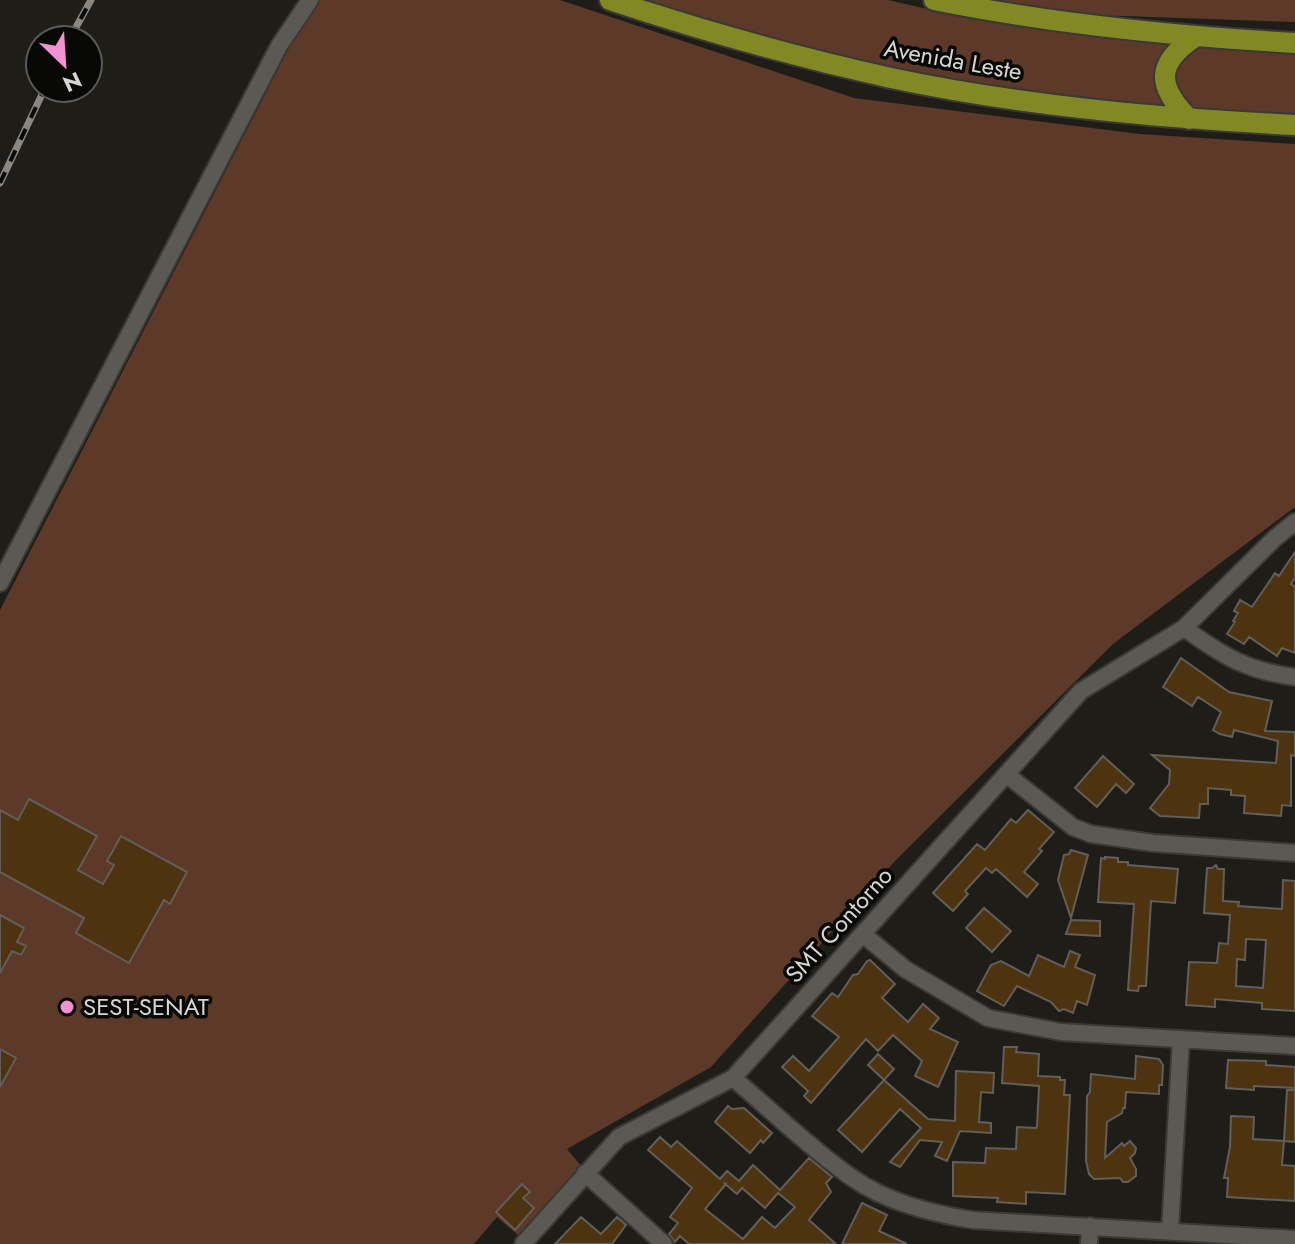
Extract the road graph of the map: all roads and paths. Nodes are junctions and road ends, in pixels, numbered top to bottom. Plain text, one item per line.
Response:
1 (310, 0) edge
2 (610, 0) edge
3 (934, 0) edge
4 (1195, 37) junction
5 (1295, 43) edge
6 (1189, 119) junction
7 (1295, 125) edge
8 (1295, 522) edge
9 (0, 583) edge
10 (1184, 628) junction
11 (1295, 677) edge
12 (1006, 774) junction
13 (1295, 853) edge
14 (864, 935) junction
15 (1181, 1039) junction
16 (1295, 1046) edge
17 (733, 1078) junction
18 (585, 1173) junction
19 (1090, 1226) junction
20 (1170, 1231) junction
21 (1295, 1239) edge
22 (523, 1244) edge
23 (664, 1244) edge
24 (1089, 1244) edge

1 - 9 street
2 - 6 main road, Avenida Leste
3 - 4 main road
4 - 5 main road
4 - 6 main road
6 - 7 main road, Avenida Leste
8 - 10 street, SMT Contorno
10 - 11 street
10 - 12 street, SMT Contorno
12 - 13 street
12 - 14 street, SMT Contorno
14 - 15 street
14 - 17 street, SMT Contorno
15 - 16 street
15 - 20 street
17 - 18 street, SMT Contorno
17 - 19 street
18 - 22 street, SMT Contorno
18 - 23 street
19 - 20 street
19 - 24 street
20 - 21 street

